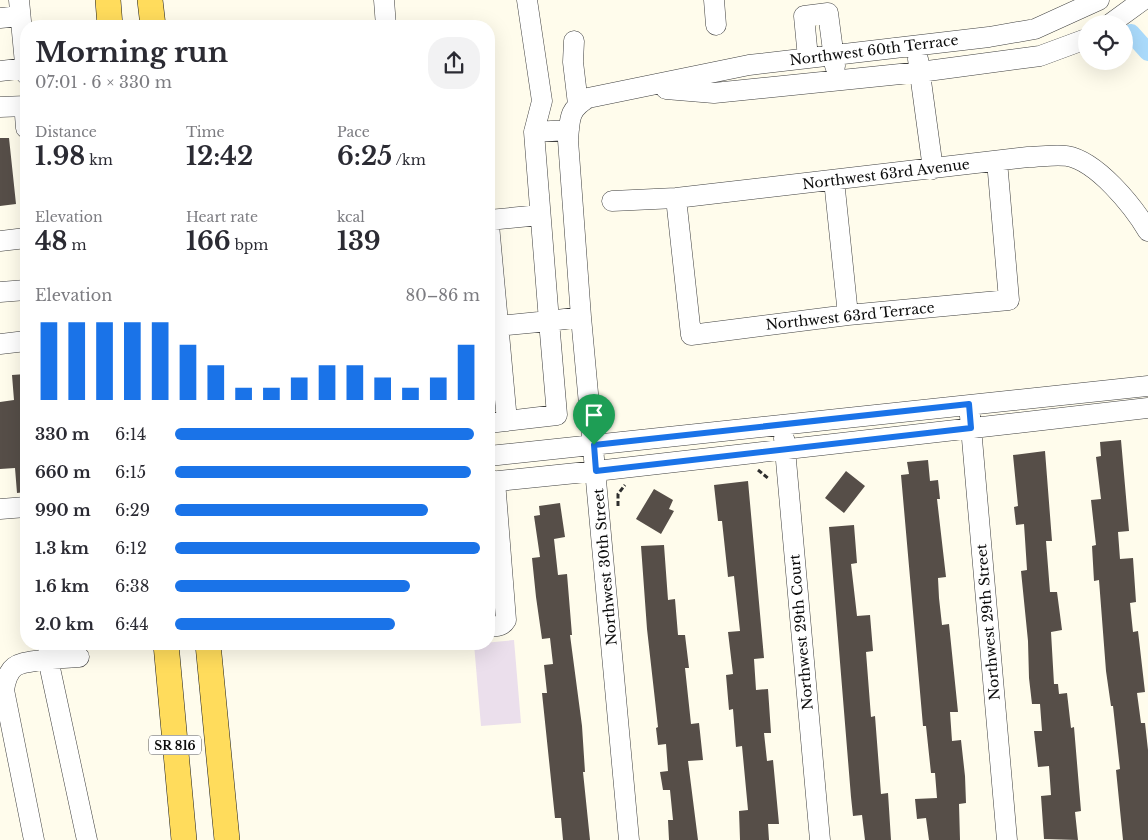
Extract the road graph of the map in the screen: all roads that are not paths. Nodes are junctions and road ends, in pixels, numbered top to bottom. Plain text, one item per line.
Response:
1 (108, 0) edge
2 (150, 0) edge
3 (384, 0) edge
4 (527, 0) edge
5 (714, 0) edge
6 (1099, 0) edge
7 (1143, 0) edge
8 (19, 8) edge
9 (1122, 15) edge
10 (0, 18) edge
11 (110, 20) edge
12 (152, 20) edge
13 (386, 20) edge
14 (716, 25) dead end
15 (574, 41) dead end
16 (1078, 42) edge
17 (916, 45) junction
18 (834, 55) junction
19 (808, 58) junction
20 (20, 69) edge
21 (0, 71) edge
22 (920, 72) junction
23 (836, 81) junction
24 (644, 88) junction
25 (20, 106) edge
26 (0, 107) edge
27 (572, 116) junction
28 (534, 132) junction
29 (997, 161) junction
30 (933, 169) junction
31 (834, 180) junction
32 (676, 198) junction
33 (612, 202) dead end
34 (540, 215) junction
35 (495, 219) edge
36 (1143, 223) edge
37 (20, 238) edge
38 (0, 240) edge
39 (20, 290) edge
40 (0, 292) edge
41 (495, 292) edge
42 (848, 316) junction
43 (581, 317) junction
44 (549, 321) junction
45 (498, 326) junction
46 (20, 342) edge
47 (0, 344) edge
48 (1148, 386) edge
49 (969, 404) junction
50 (1148, 408) edge
51 (498, 422) edge
52 (783, 423) junction
53 (971, 428) junction
54 (594, 445) junction
55 (785, 450) junction
56 (495, 455) edge
57 (596, 471) junction
58 (495, 481) edge
59 (20, 507) edge
60 (0, 509) edge
61 (495, 511) edge
62 (495, 626) edge
63 (167, 650) edge
64 (209, 650) edge
65 (49, 652) edge
66 (79, 657) dead end
67 (34, 840) edge
68 (87, 840) edge
69 (184, 840) edge
70 (227, 840) edge
71 (628, 840) edge
72 (820, 840) edge
73 (1007, 840) edge

1 - 11 main road
2 - 12 main road
3 - 13 street
4 - 28 street
5 - 14 street
6 - 17 street, Northwest 60th Terrace
7 - 9 street
8 - 10 street
15 - 27 street, Northwest 30th Street
16 - 22 street, Northwest 60th Terrace
17 - 18 street, Northwest 60th Terrace
17 - 22 street
18 - 19 street, Northwest 60th Terrace
18 - 19 street
18 - 23 street
19 - 24 street, Northwest 60th Terrace
20 - 21 street
22 - 23 street, Northwest 60th Terrace
22 - 30 street
23 - 24 street, Northwest 60th Terrace
24 - 27 street, Northwest 60th Terrace
25 - 26 street
27 - 28 street, Northwest 60th Terrace
27 - 43 street, Northwest 30th Street
28 - 34 street
29 - 30 street, Northwest 63rd Avenue
29 - 36 street, Northwest 63rd Avenue
29 - 42 street, Northwest 63rd Terrace
30 - 31 street, Northwest 63rd Avenue
31 - 32 street, Northwest 63rd Avenue
31 - 42 street
32 - 33 street, Northwest 63rd Avenue
32 - 42 street, Northwest 63rd Terrace
34 - 35 street
34 - 44 street
37 - 38 street
39 - 40 street
41 - 45 street
43 - 44 street
43 - 54 street, Northwest 30th Street
44 - 45 street
44 - 51 street
45 - 51 street
46 - 47 street
48 - 49 street
49 - 52 street
49 - 53 street, Northwest 29th Street
50 - 53 street
52 - 54 street
52 - 55 street, Northwest 29th Court
53 - 55 street
53 - 73 street, Northwest 29th Street
54 - 56 street
54 - 57 street, Northwest 30th Street
55 - 57 street
55 - 72 street, Northwest 29th Court
57 - 58 street
57 - 71 street, Northwest 30th Street
59 - 60 street
61 - 62 street
63 - 69 main road, SR 816
64 - 70 main road, SR 816
65 - 66 street
65 - 67 street
65 - 68 street

